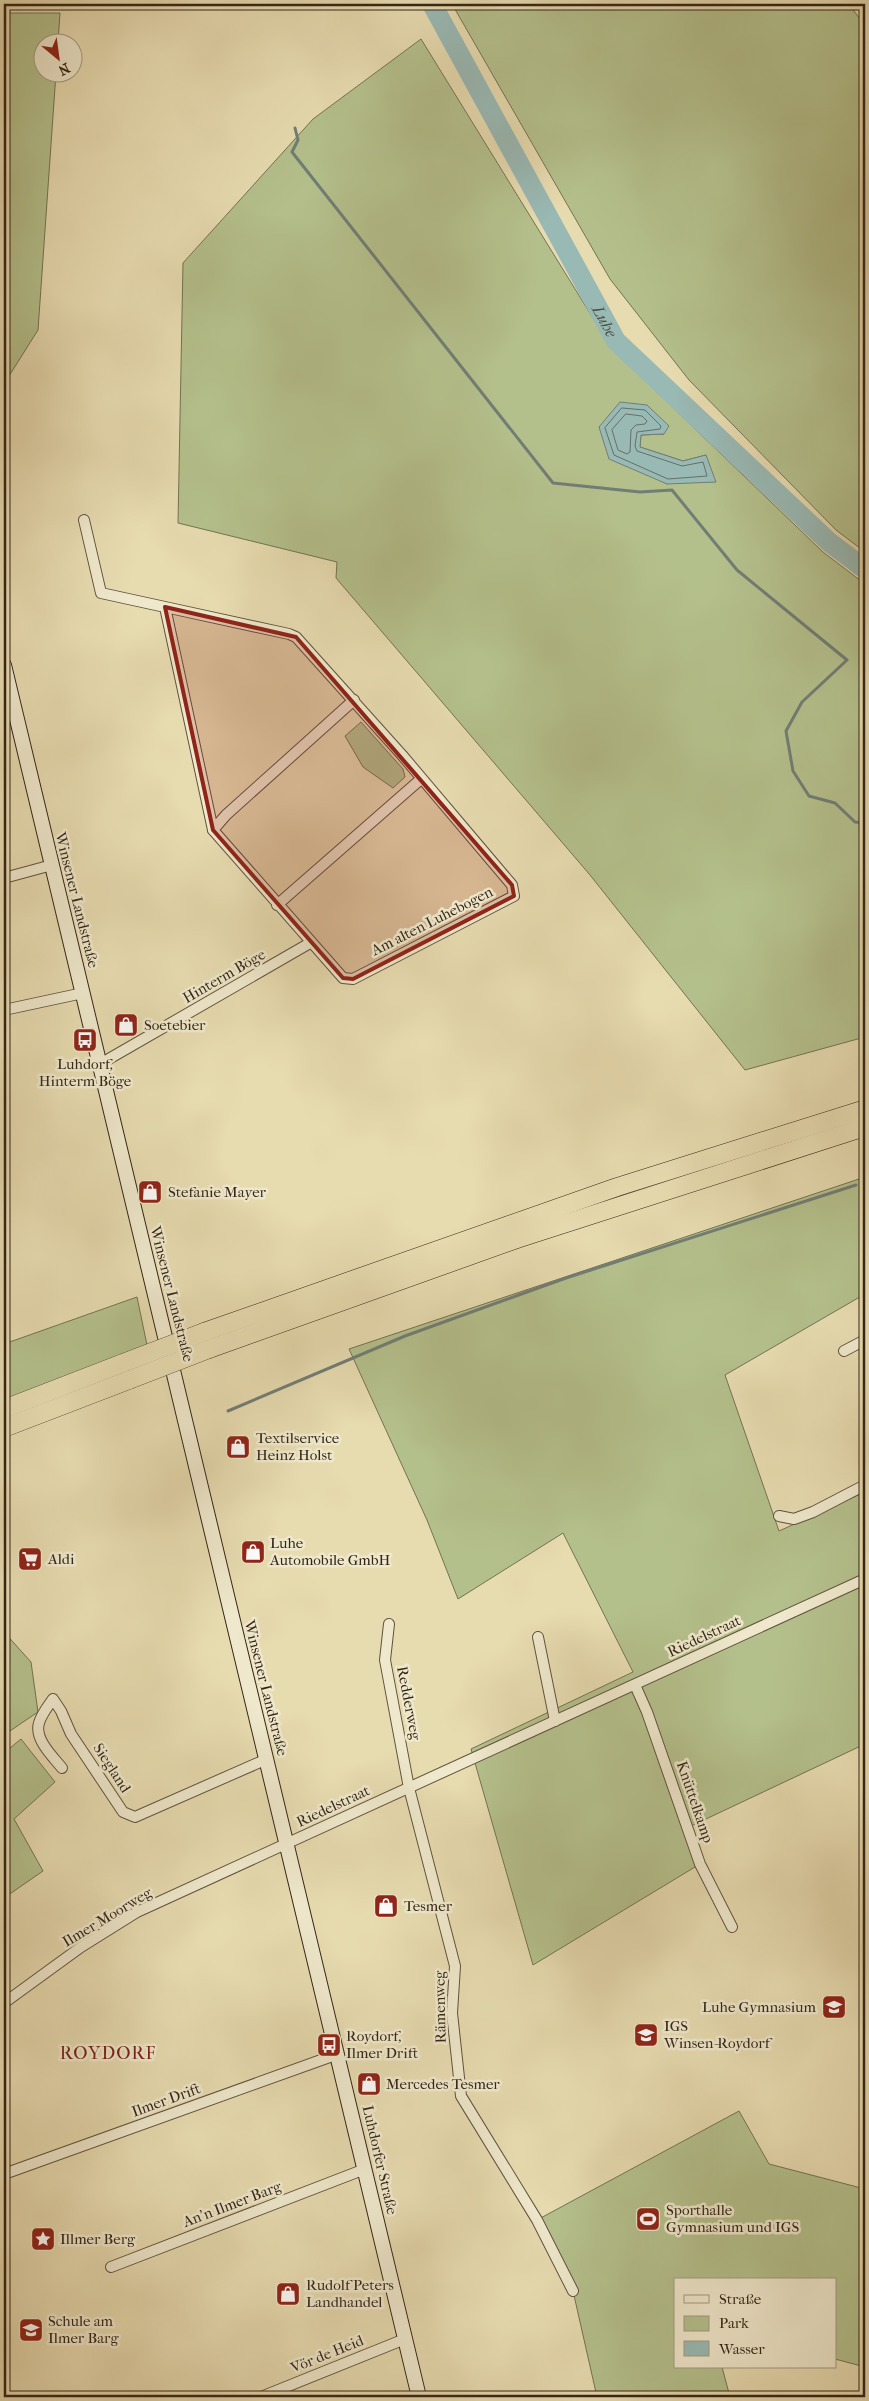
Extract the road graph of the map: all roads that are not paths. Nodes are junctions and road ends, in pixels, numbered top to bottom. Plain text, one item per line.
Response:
1 (84, 520) dead end
2 (165, 607) junction
3 (4, 665) edge
4 (354, 700) junction
5 (421, 779) junction
6 (213, 830) junction
7 (52, 865) junction
8 (4, 878) edge
9 (277, 905) junction
10 (310, 943) junction
11 (82, 993) junction
12 (4, 1010) edge
13 (100, 1064) junction
14 (865, 1109) edge
15 (865, 1127) edge
16 (865, 1340) edge
17 (844, 1351) dead end
18 (4, 1409) edge
19 (4, 1428) edge
20 (865, 1485) edge
21 (779, 1516) dead end
22 (865, 1579) edge
23 (389, 1624) dead end
24 (538, 1637) dead end
25 (635, 1684) junction
26 (555, 1721) junction
27 (267, 1759) junction
28 (62, 1768) dead end
29 (410, 1788) junction
30 (287, 1844) junction
31 (732, 1927) dead end
32 (4, 2004) edge
33 (338, 2054) junction
34 (365, 2168) junction
35 (4, 2174) edge
36 (111, 2266) dead end
37 (573, 2291) dead end
38 (405, 2339) junction
39 (261, 2397) edge
40 (419, 2397) edge

1 - 2 street, Am alten Luhebogen
2 - 4 street, Am alten Luhebogen
2 - 6 street, Am alten Luhebogen
3 - 7 main road, Winsener Landstraße
4 - 5 street, Am alten Luhebogen
4 - 6 street
5 - 9 street
5 - 10 street, Am alten Luhebogen
6 - 9 street, Am alten Luhebogen
7 - 8 street
7 - 11 main road, Winsener Landstraße
9 - 10 street, Am alten Luhebogen
10 - 13 street, Hinterm Böge
11 - 12 street
11 - 13 main road, Winsener Landstraße
13 - 27 main road, Winsener Landstraße
14 - 18 highway, bridge
15 - 19 highway, bridge
16 - 17 street
20 - 21 street
22 - 25 street, Riedelstraat
23 - 29 street, Redderweg
24 - 26 street
25 - 26 street, Riedelstraat
25 - 31 street, Knüttelkamp
26 - 29 street, Riedelstraat
27 - 28 street, Siegland
27 - 30 main road, Winsener Landstraße
29 - 30 street, Riedelstraat
29 - 37 street, Rämenweg
30 - 32 street, Ilmer Moorweg
30 - 33 main road, Luhdorfer Straße
33 - 34 main road, Luhdorfer Straße
33 - 35 street, Ilmer Drift
34 - 36 street, An'n Ilmer Barg
34 - 38 main road, Luhdorfer Straße
38 - 39 street, Vör de Heid
38 - 40 main road, Luhdorfer Straße

